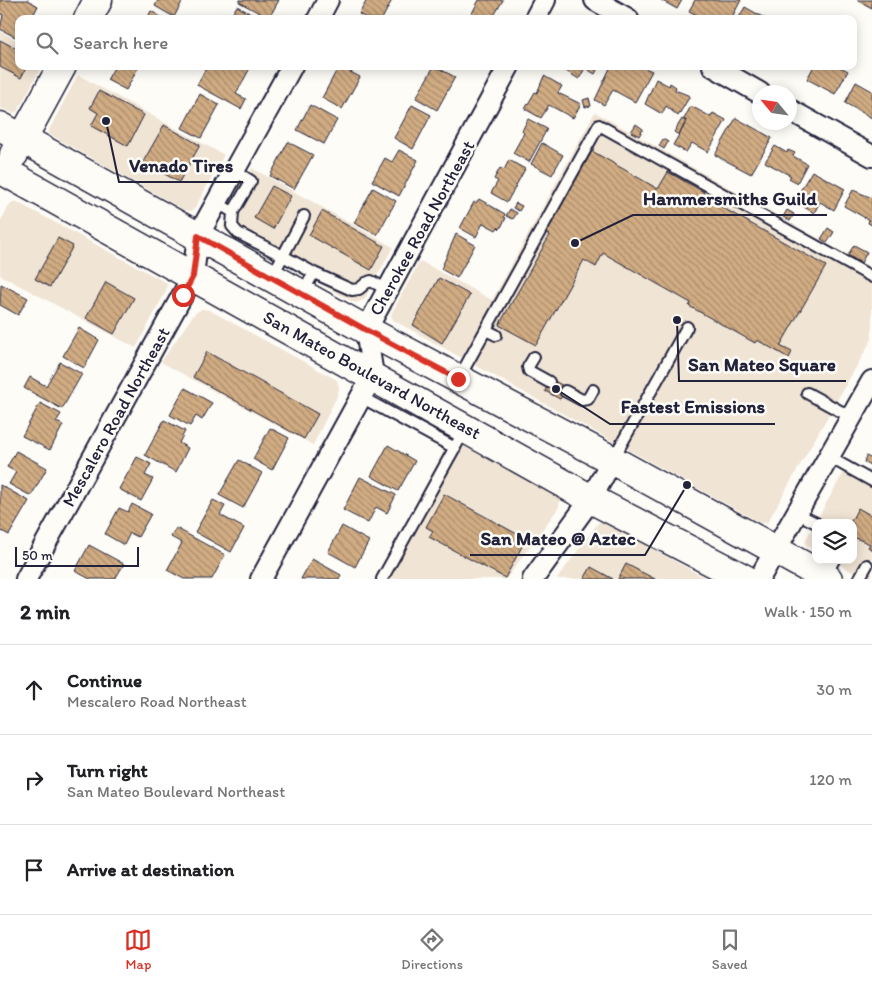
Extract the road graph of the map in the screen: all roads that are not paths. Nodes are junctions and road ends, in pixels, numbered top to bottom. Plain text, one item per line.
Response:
1 (98, 0) edge
2 (328, 0) edge
3 (546, 0) edge
4 (595, 0) edge
5 (90, 15) edge
6 (320, 15) edge
7 (537, 15) edge
8 (621, 15) edge
9 (59, 70) edge
10 (290, 70) edge
11 (508, 70) edge
12 (719, 70) edge
13 (752, 88) edge
14 (797, 114) edge
15 (11, 132) edge
16 (872, 156) edge
17 (2, 173) edge
18 (225, 208) junction
19 (304, 216) dead end
20 (198, 236) junction
21 (277, 266) junction
22 (193, 276) junction
23 (871, 280) edge
24 (307, 284) junction
25 (388, 290) junction
26 (687, 327) dead end
27 (366, 330) junction
28 (486, 330) junction
29 (496, 335) dead end
30 (534, 357) dead end
31 (458, 379) junction
32 (872, 381) edge
33 (549, 382) dead end
34 (367, 386) junction
35 (593, 390) dead end
36 (565, 391) dead end
37 (807, 393) dead end
38 (851, 417) junction
39 (460, 438) junction
40 (828, 457) junction
41 (612, 460) junction
42 (865, 480) edge
43 (591, 499) junction
44 (796, 513) junction
45 (812, 521) edge
46 (775, 551) junction
47 (867, 565) dead end
48 (829, 572) edge
49 (26, 579) edge
50 (261, 579) edge
51 (382, 579) edge
52 (533, 579) edge
53 (745, 579) edge
54 (759, 579) edge
55 (859, 579) edge

1 - 5 main road
2 - 6 street
3 - 7 street
4 - 8 street
9 - 15 main road
10 - 18 street, Mescalero Road Northeast
11 - 25 street, Cherokee Road Northeast
12 - 13 street
14 - 16 street
15 - 17 main road
15 - 20 main road, San Mateo Boulevard Northeast
17 - 22 main road, San Mateo Boulevard Northeast
18 - 20 street, Mescalero Road Northeast
18 - 21 lane
19 - 21 lane
20 - 21 main road, San Mateo Boulevard Northeast
20 - 22 street, Mescalero Road Northeast
21 - 24 main road, San Mateo Boulevard Northeast
22 - 34 main road, San Mateo Boulevard Northeast
22 - 49 street, Mescalero Road Northeast
23 - 28 lane
24 - 25 lane
24 - 27 main road, San Mateo Boulevard Northeast
25 - 27 street, Cherokee Road Northeast
26 - 41 lane
27 - 31 main road, San Mateo Boulevard Northeast
27 - 34 street, Cherokee Road Northeast
28 - 29 lane
28 - 31 lane
30 - 33 lane
31 - 41 main road, San Mateo Boulevard Northeast
32 - 38 street
34 - 39 main road, San Mateo Boulevard Northeast
34 - 50 street
35 - 36 lane
37 - 38 lane
38 - 40 street
39 - 43 main road, San Mateo Boulevard Northeast
39 - 51 lane
40 - 42 lane
40 - 44 street
41 - 43 street
41 - 46 main road, San Mateo Boulevard Northeast
43 - 52 street
43 - 53 main road, San Mateo Boulevard Northeast
44 - 45 lane
44 - 46 street
46 - 48 main road, San Mateo Boulevard Northeast
46 - 54 street
47 - 55 lane

